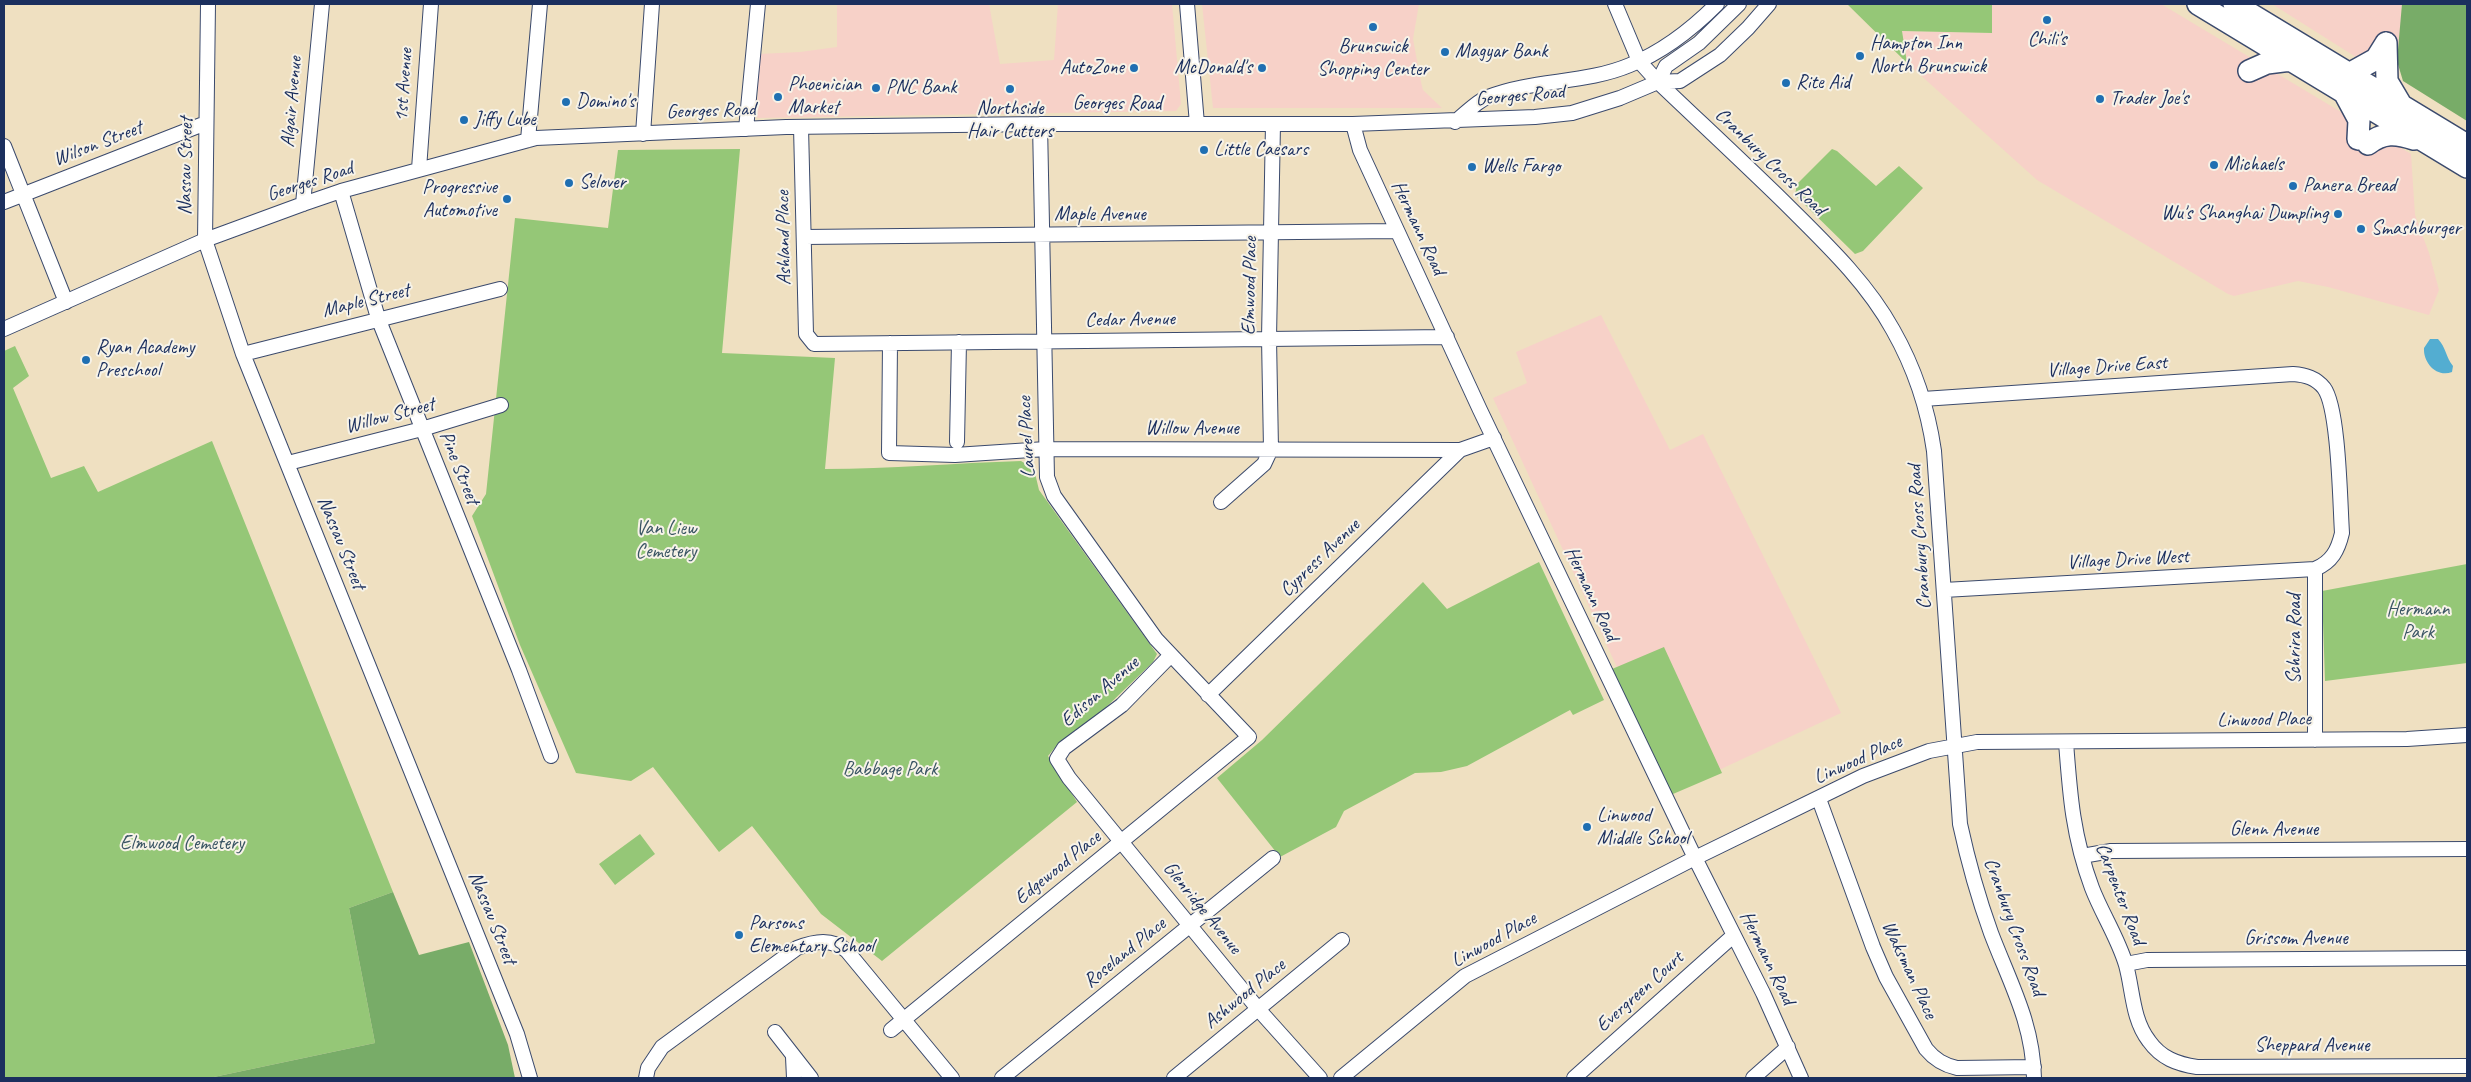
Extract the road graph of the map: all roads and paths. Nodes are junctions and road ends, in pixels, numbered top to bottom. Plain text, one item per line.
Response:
1 (208, 4) edge
2 (322, 4) edge
3 (430, 4) edge
4 (540, 4) edge
5 (652, 4) edge
6 (758, 4) edge
7 (1187, 4) edge
8 (1615, 4) edge
9 (1717, 4) edge
10 (1739, 4) edge
11 (1769, 4) edge
12 (2198, 4) edge
13 (2234, 4) edge
14 (2241, 4) edge
15 (2266, 23) junction
16 (2242, 30) junction
17 (2292, 60) junction
18 (1639, 61) junction
19 (1658, 82) junction
20 (2346, 83) junction
21 (2402, 106) junction
22 (1455, 122) junction
23 (206, 123) junction
24 (1040, 124) junction
25 (1198, 124) junction
26 (1273, 124) junction
27 (1353, 124) junction
28 (801, 127) junction
29 (746, 130) junction
30 (643, 134) junction
31 (528, 140) junction
32 (2427, 143) junction
33 (2467, 145) edge
34 (4, 146) edge
35 (2467, 167) edge
36 (419, 170) junction
37 (341, 191) junction
38 (23, 194) junction
39 (4, 202) edge
40 (303, 204) junction
41 (1397, 232) junction
42 (1271, 233) junction
43 (1042, 235) junction
44 (804, 237) junction
45 (205, 240) junction
46 (500, 288) dead end
47 (66, 302) junction
48 (378, 318) junction
49 (4, 329) edge
50 (1447, 337) junction
51 (1269, 338) junction
52 (1044, 341) junction
53 (959, 342) junction
54 (890, 343) junction
55 (814, 344) joint
56 (243, 354) junction
57 (1923, 399) junction
58 (501, 406) dead end
59 (422, 429) junction
60 (1494, 438) junction
61 (957, 442) dead end
62 (1046, 449) junction
63 (1271, 449) junction
64 (1460, 450) junction
65 (288, 463) junction
66 (1221, 502) dead end
67 (2315, 569) junction
68 (1944, 590) junction
69 (1170, 656) junction
70 (1208, 695) junction
71 (2467, 735) edge
72 (1249, 736) joint
73 (2315, 740) junction
74 (2066, 742) junction
75 (1954, 745) junction
76 (551, 756) dead end
77 (1057, 759) joint
78 (1819, 799) junction
79 (1122, 842) junction
80 (2467, 849) edge
81 (2082, 856) junction
82 (1273, 858) dead end
83 (1695, 858) junction
84 (1190, 926) junction
85 (1733, 936) junction
86 (1342, 940) dead end
87 (2467, 958) edge
88 (2126, 964) junction
89 (1259, 1010) junction
90 (904, 1020) junction
91 (891, 1030) dead end
92 (775, 1032) dead end
93 (1788, 1047) junction
94 (2160, 1053) joint
95 (794, 1057) junction
96 (2467, 1066) edge
97 (2034, 1073) edge
98 (1177, 1077) edge
99 (530, 1078) edge
100 (646, 1078) edge
101 (794, 1078) edge
102 (811, 1078) edge
103 (952, 1078) edge
104 (1002, 1078) edge
105 (1320, 1078) edge
106 (1341, 1078) edge
107 (1574, 1078) edge
108 (1753, 1078) edge
109 (1801, 1078) edge

1 - 23 street, Nassau Street
2 - 40 street, Algair Avenue
3 - 36 street, 1st Avenue
4 - 31 street
5 - 30 street
6 - 29 street
7 - 25 street
8 - 18 street, Cranbury Cross Road
9 - 18 street
10 - 19 street
11 - 19 street, Georges Road
12 - 16 highway
13 - 15 highway
14 - 15 highway
15 - 20 highway
16 - 17 highway
16 - 17 highway
17 - 20 highway
18 - 19 street, Cranbury Cross Road
18 - 22 street
19 - 22 street, Georges Road
19 - 57 street, Cranbury Cross Road
20 - 21 highway
20 - 21 highway
20 - 32 highway
20 - 32 highway
21 - 33 highway
22 - 27 street, Georges Road
23 - 38 street, Wilson Street
23 - 45 street, Nassau Street
24 - 25 street, Georges Road
24 - 28 street, Georges Road
24 - 43 street, Laurel Place
25 - 26 street, Georges Road
26 - 27 street, Georges Road
26 - 42 street, Elmwood Place
27 - 41 street, Hermann Road
28 - 29 street, Georges Road
28 - 44 street, Ashland Place
29 - 30 street, Georges Road
30 - 31 street, Georges Road
31 - 36 street, Georges Road
32 - 35 highway
34 - 38 street
36 - 37 street, Georges Road
37 - 40 street, Georges Road
37 - 48 street, Pine Street
38 - 39 street, Wilson Street
38 - 47 street
40 - 45 street, Georges Road
41 - 42 street, Maple Avenue
41 - 50 street, Hermann Road
42 - 43 street, Maple Avenue
42 - 51 street, Elmwood Place
43 - 44 street, Maple Avenue
43 - 52 street, Laurel Place
44 - 55 street, Ashland Place
45 - 47 street, Georges Road
45 - 56 street, Nassau Street
46 - 48 street, Maple Street
47 - 49 street, Georges Road
48 - 56 street, Maple Street
48 - 59 street, Pine Street
50 - 51 street, Cedar Avenue
50 - 60 street, Hermann Road
51 - 52 street, Cedar Avenue
51 - 63 street, Elmwood Place
52 - 53 street, Cedar Avenue
52 - 62 street, Laurel Place
53 - 54 street, Cedar Avenue
53 - 61 street
54 - 55 street, Cedar Avenue
54 - 62 street, Willow Avenue
56 - 65 street, Nassau Street
57 - 67 street, Village Drive East
57 - 68 street, Cranbury Cross Road
58 - 59 street, Willow Street
59 - 65 street, Willow Street
59 - 76 street, Pine Street
60 - 64 street, Willow Avenue
60 - 83 street, Hermann Road
62 - 63 street, Willow Avenue
62 - 69 street, Laurel Place
63 - 64 street, Willow Avenue
63 - 66 street
64 - 70 street, Cypress Avenue
65 - 99 street, Nassau Street
67 - 68 street, Village Drive West
67 - 73 street, Schrira Road
68 - 75 street, Cranbury Cross Road
69 - 70 street, Laurel Place
69 - 77 street, Edison Avenue
70 - 72 street, Laurel Place
71 - 73 street, Linwood Place
72 - 79 street, Edgewood Place
73 - 74 street, Linwood Place
74 - 75 street, Linwood Place
74 - 81 street, Carpenter Road
75 - 78 street, Linwood Place
75 - 97 street, Cranbury Cross Road
77 - 79 street, Glenridge Avenue
78 - 83 street, Linwood Place
78 - 97 street, Waksman Place
79 - 84 street, Glenridge Avenue
79 - 90 street, Edgewood Place
80 - 81 street, Glenn Avenue
81 - 88 street, Carpenter Road
82 - 84 street, Roseland Place
83 - 85 street, Hermann Road
83 - 106 street, Linwood Place
84 - 89 street, Glenridge Avenue
84 - 104 street, Roseland Place
85 - 93 street, Hermann Road
85 - 107 street, Evergreen Court
86 - 89 street, Ashwood Place
87 - 88 street, Grissom Avenue
88 - 94 street, Carpenter Road
89 - 98 street, Ashwood Place
89 - 105 street, Glenridge Avenue
90 - 91 street, Edgewood Place
90 - 100 street
90 - 103 street
92 - 95 street
93 - 108 street
93 - 109 street, Hermann Road
94 - 96 street, Sheppard Avenue
95 - 101 street
95 - 102 street

